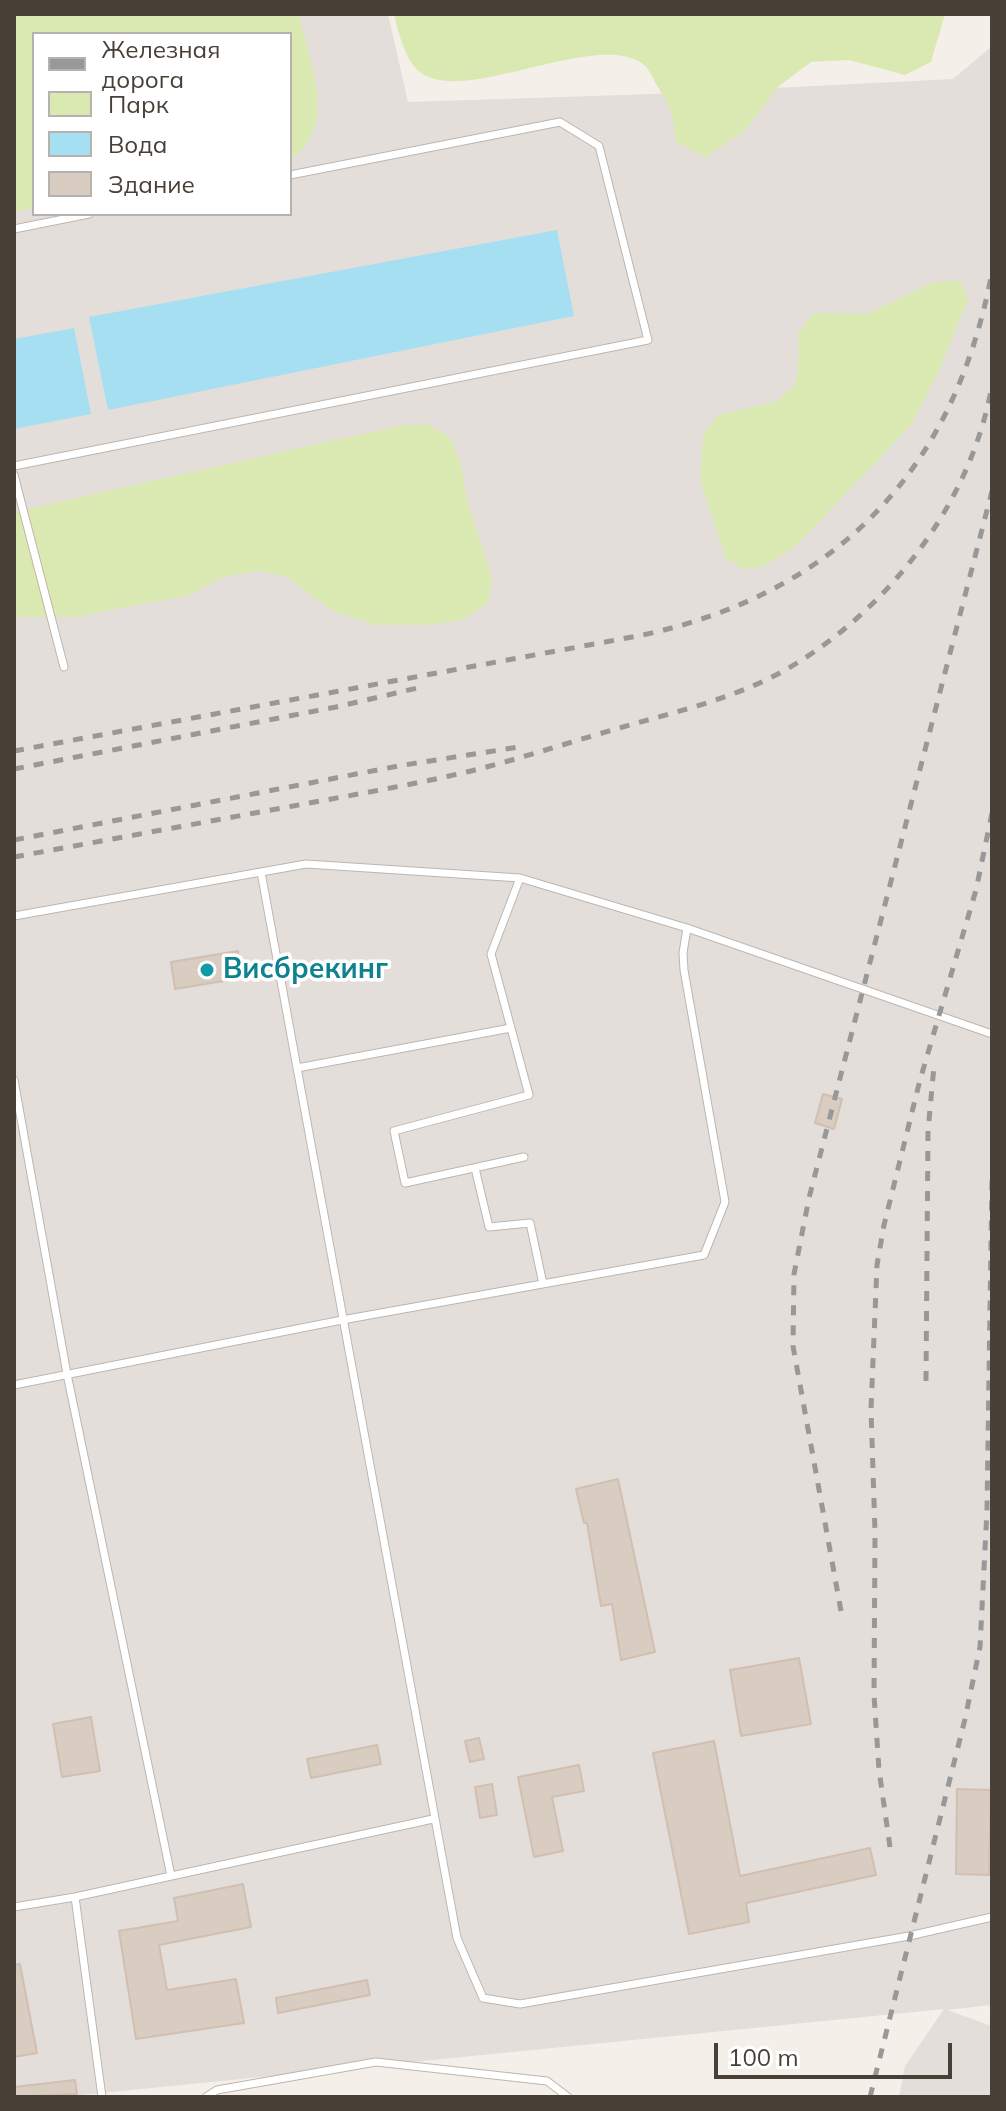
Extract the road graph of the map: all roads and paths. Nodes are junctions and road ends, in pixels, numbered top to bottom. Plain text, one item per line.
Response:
1 (292, 175) edge
2 (79, 216) edge
3 (14, 229) edge
4 (14, 466) edge
5 (14, 475) edge
6 (64, 667) dead end
7 (261, 872) junction
8 (520, 878) junction
9 (14, 916) edge
10 (687, 928) junction
11 (511, 1028) junction
12 (992, 1034) edge
13 (297, 1068) junction
14 (14, 1080) edge
15 (524, 1157) dead end
16 (475, 1168) junction
17 (543, 1284) junction
18 (342, 1320) junction
19 (67, 1374) junction
20 (14, 1385) edge
21 (433, 1819) junction
22 (171, 1876) junction
23 (75, 1897) junction
24 (14, 1907) edge
25 (992, 1917) edge
26 (102, 2097) edge
27 (206, 2097) edge
28 (568, 2097) edge

1 - 4 lane
2 - 3 lane
5 - 6 lane
7 - 8 lane
7 - 9 lane
7 - 13 lane
8 - 10 lane
8 - 11 lane
10 - 12 lane
10 - 17 lane
11 - 13 lane
11 - 16 lane
13 - 18 lane
14 - 19 lane
15 - 16 lane
16 - 17 lane
17 - 18 lane
18 - 19 lane
18 - 21 lane
19 - 20 lane
19 - 22 lane
21 - 22 lane
21 - 25 lane
22 - 23 lane
23 - 24 lane
23 - 26 lane
27 - 28 lane

